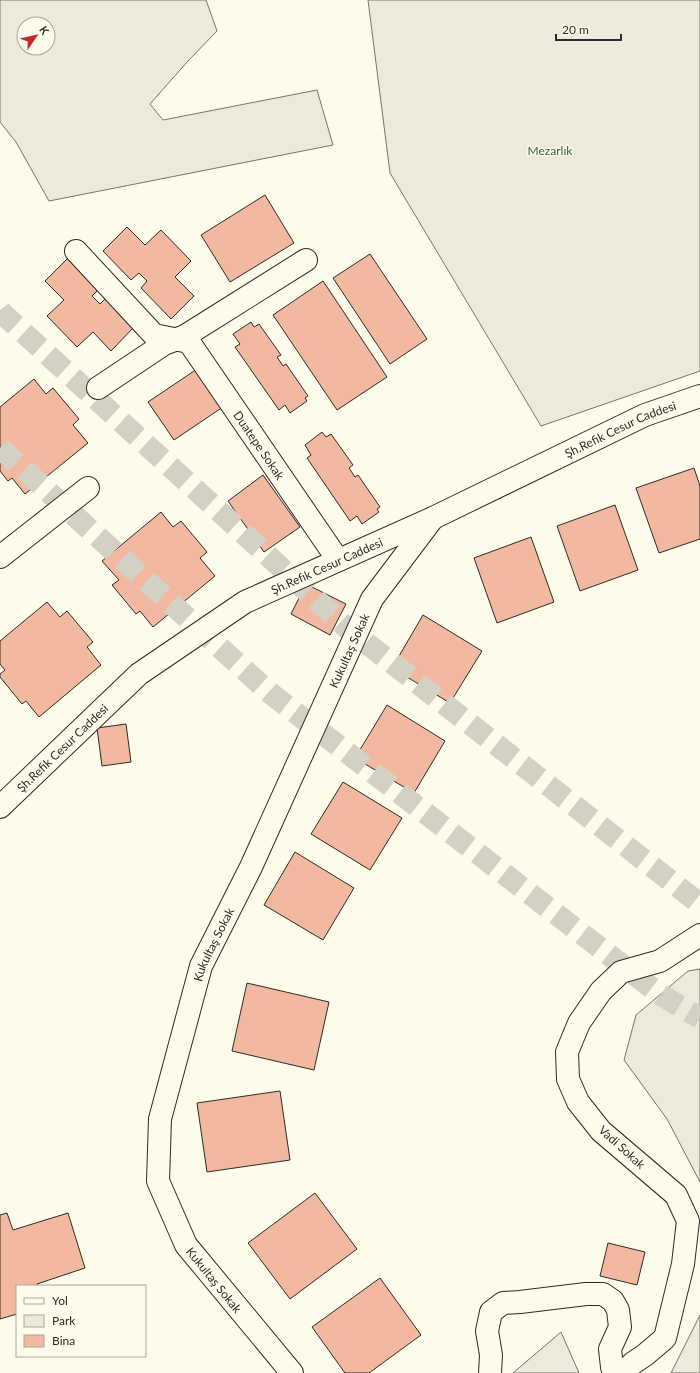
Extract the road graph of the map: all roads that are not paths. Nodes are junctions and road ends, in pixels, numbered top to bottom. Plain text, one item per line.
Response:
1 (76, 251) dead end
2 (306, 260) dead end
3 (175, 340) junction
4 (98, 388) dead end
5 (700, 396) edge
6 (88, 488) dead end
7 (433, 518) junction
8 (0, 557) edge
9 (338, 560) junction
10 (0, 807) edge
11 (700, 935) edge
12 (292, 1373) edge
13 (490, 1373) edge
14 (614, 1373) edge
15 (623, 1373) edge

1 - 3 street, Duatepe Sokak
2 - 3 street
3 - 4 street
3 - 9 street, Duatepe Sokak
5 - 7 street, Şh.Refik Cesur Caddesi
6 - 8 street
7 - 9 street, Şh.Refik Cesur Caddesi
7 - 12 street, Kukultaş Sokak
9 - 10 street, Şh.Refik Cesur Caddesi
11 - 15 street, Vadi Sokak
13 - 14 street

